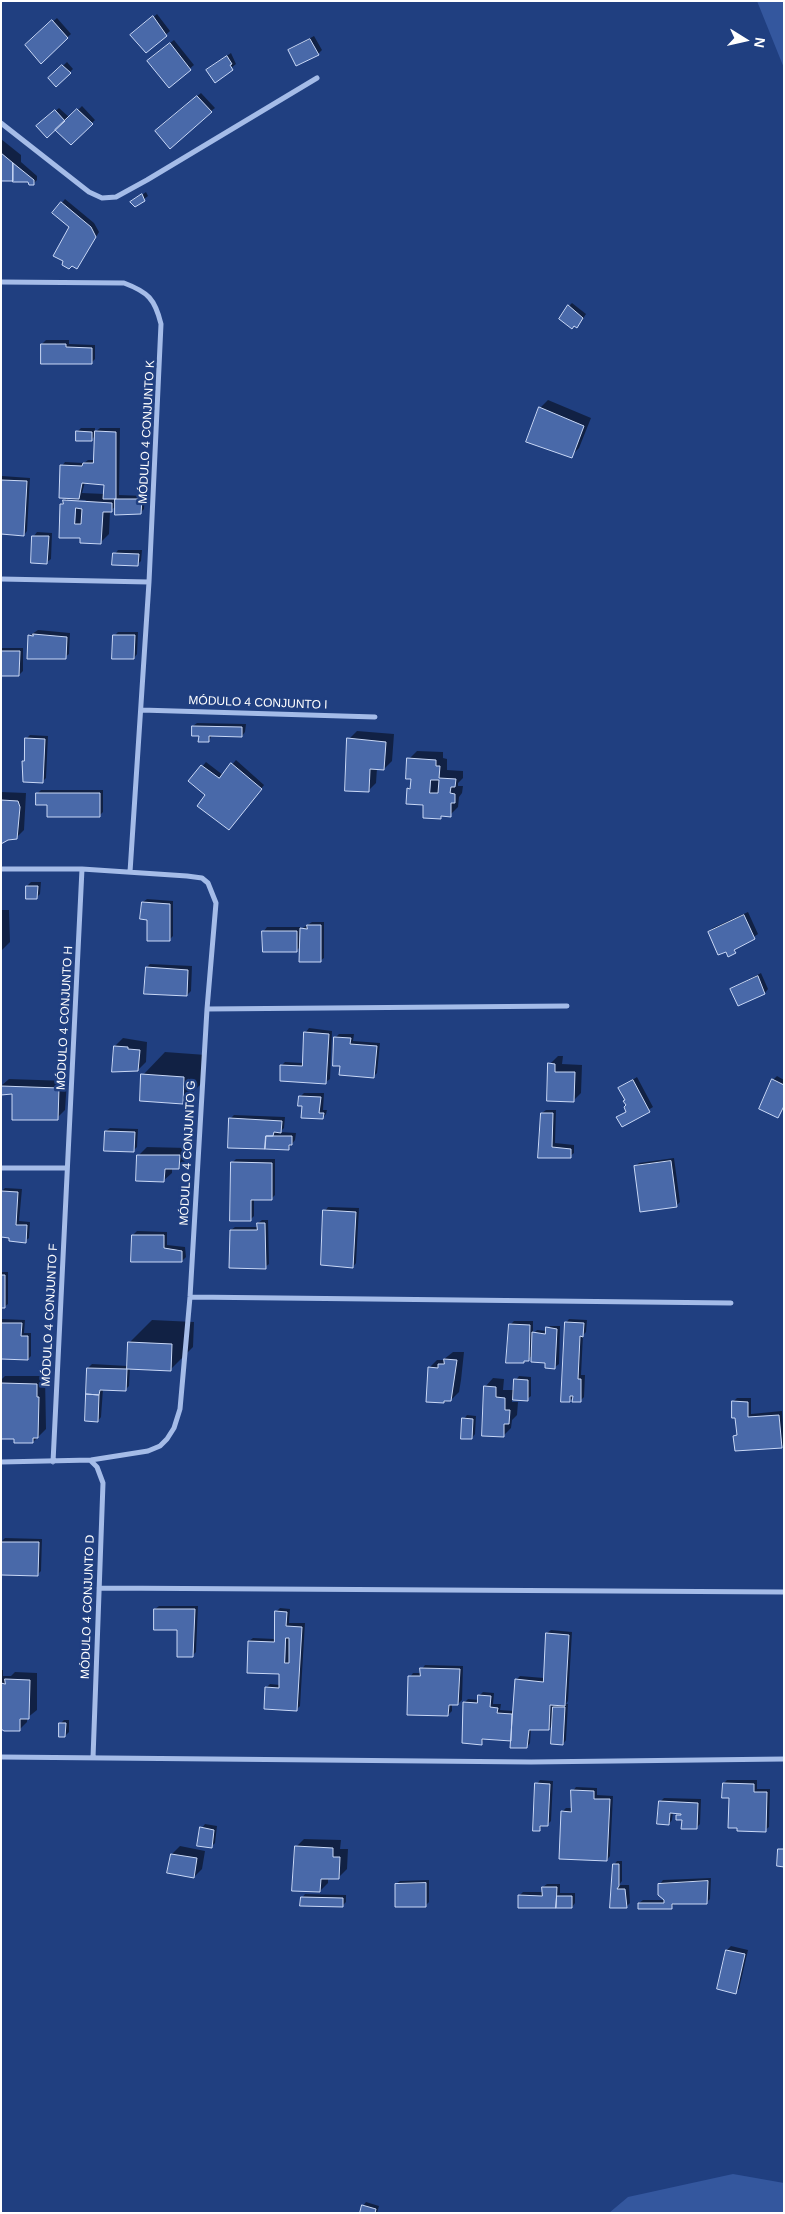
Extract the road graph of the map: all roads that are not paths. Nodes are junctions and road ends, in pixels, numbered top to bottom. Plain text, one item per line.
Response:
1 (317, 78) dead end
2 (1, 123) edge
3 (1, 282) edge
4 (1, 579) edge
5 (149, 582) junction
6 (141, 710) junction
7 (375, 717) dead end
8 (1, 869) edge
9 (82, 869) junction
10 (130, 872) junction
11 (567, 1006) dead end
12 (207, 1009) junction
13 (1, 1168) edge
14 (67, 1168) junction
15 (190, 1297) junction
16 (731, 1303) dead end
17 (91, 1460) junction
18 (1, 1462) edge
19 (53, 1462) junction
20 (99, 1588) junction
21 (784, 1592) edge
22 (1, 1758) edge
23 (93, 1758) junction
24 (784, 1759) edge

1 - 2 street
3 - 5 street, MÓDULO 4 CONJUNTO K
4 - 5 street
5 - 6 street, MÓDULO 4 CONJUNTO K
6 - 7 street, MÓDULO 4 CONJUNTO I
6 - 10 street, MÓDULO 4 CONJUNTO K
8 - 9 street
9 - 10 street
9 - 14 street, MÓDULO 4 CONJUNTO H
10 - 12 street
11 - 12 street
12 - 15 street, MÓDULO 4 CONJUNTO G
13 - 14 street
14 - 19 street, MÓDULO 4 CONJUNTO F
15 - 16 street
15 - 17 street, MÓDULO 4 CONJUNTO G
17 - 19 street, MÓDULO 4 CONJUNTO G
17 - 20 street, MÓDULO 4 CONJUNTO D
18 - 19 street, MÓDULO 4 CONJUNTO G
20 - 21 street
20 - 23 street, MÓDULO 4 CONJUNTO D
22 - 23 street
23 - 24 street

